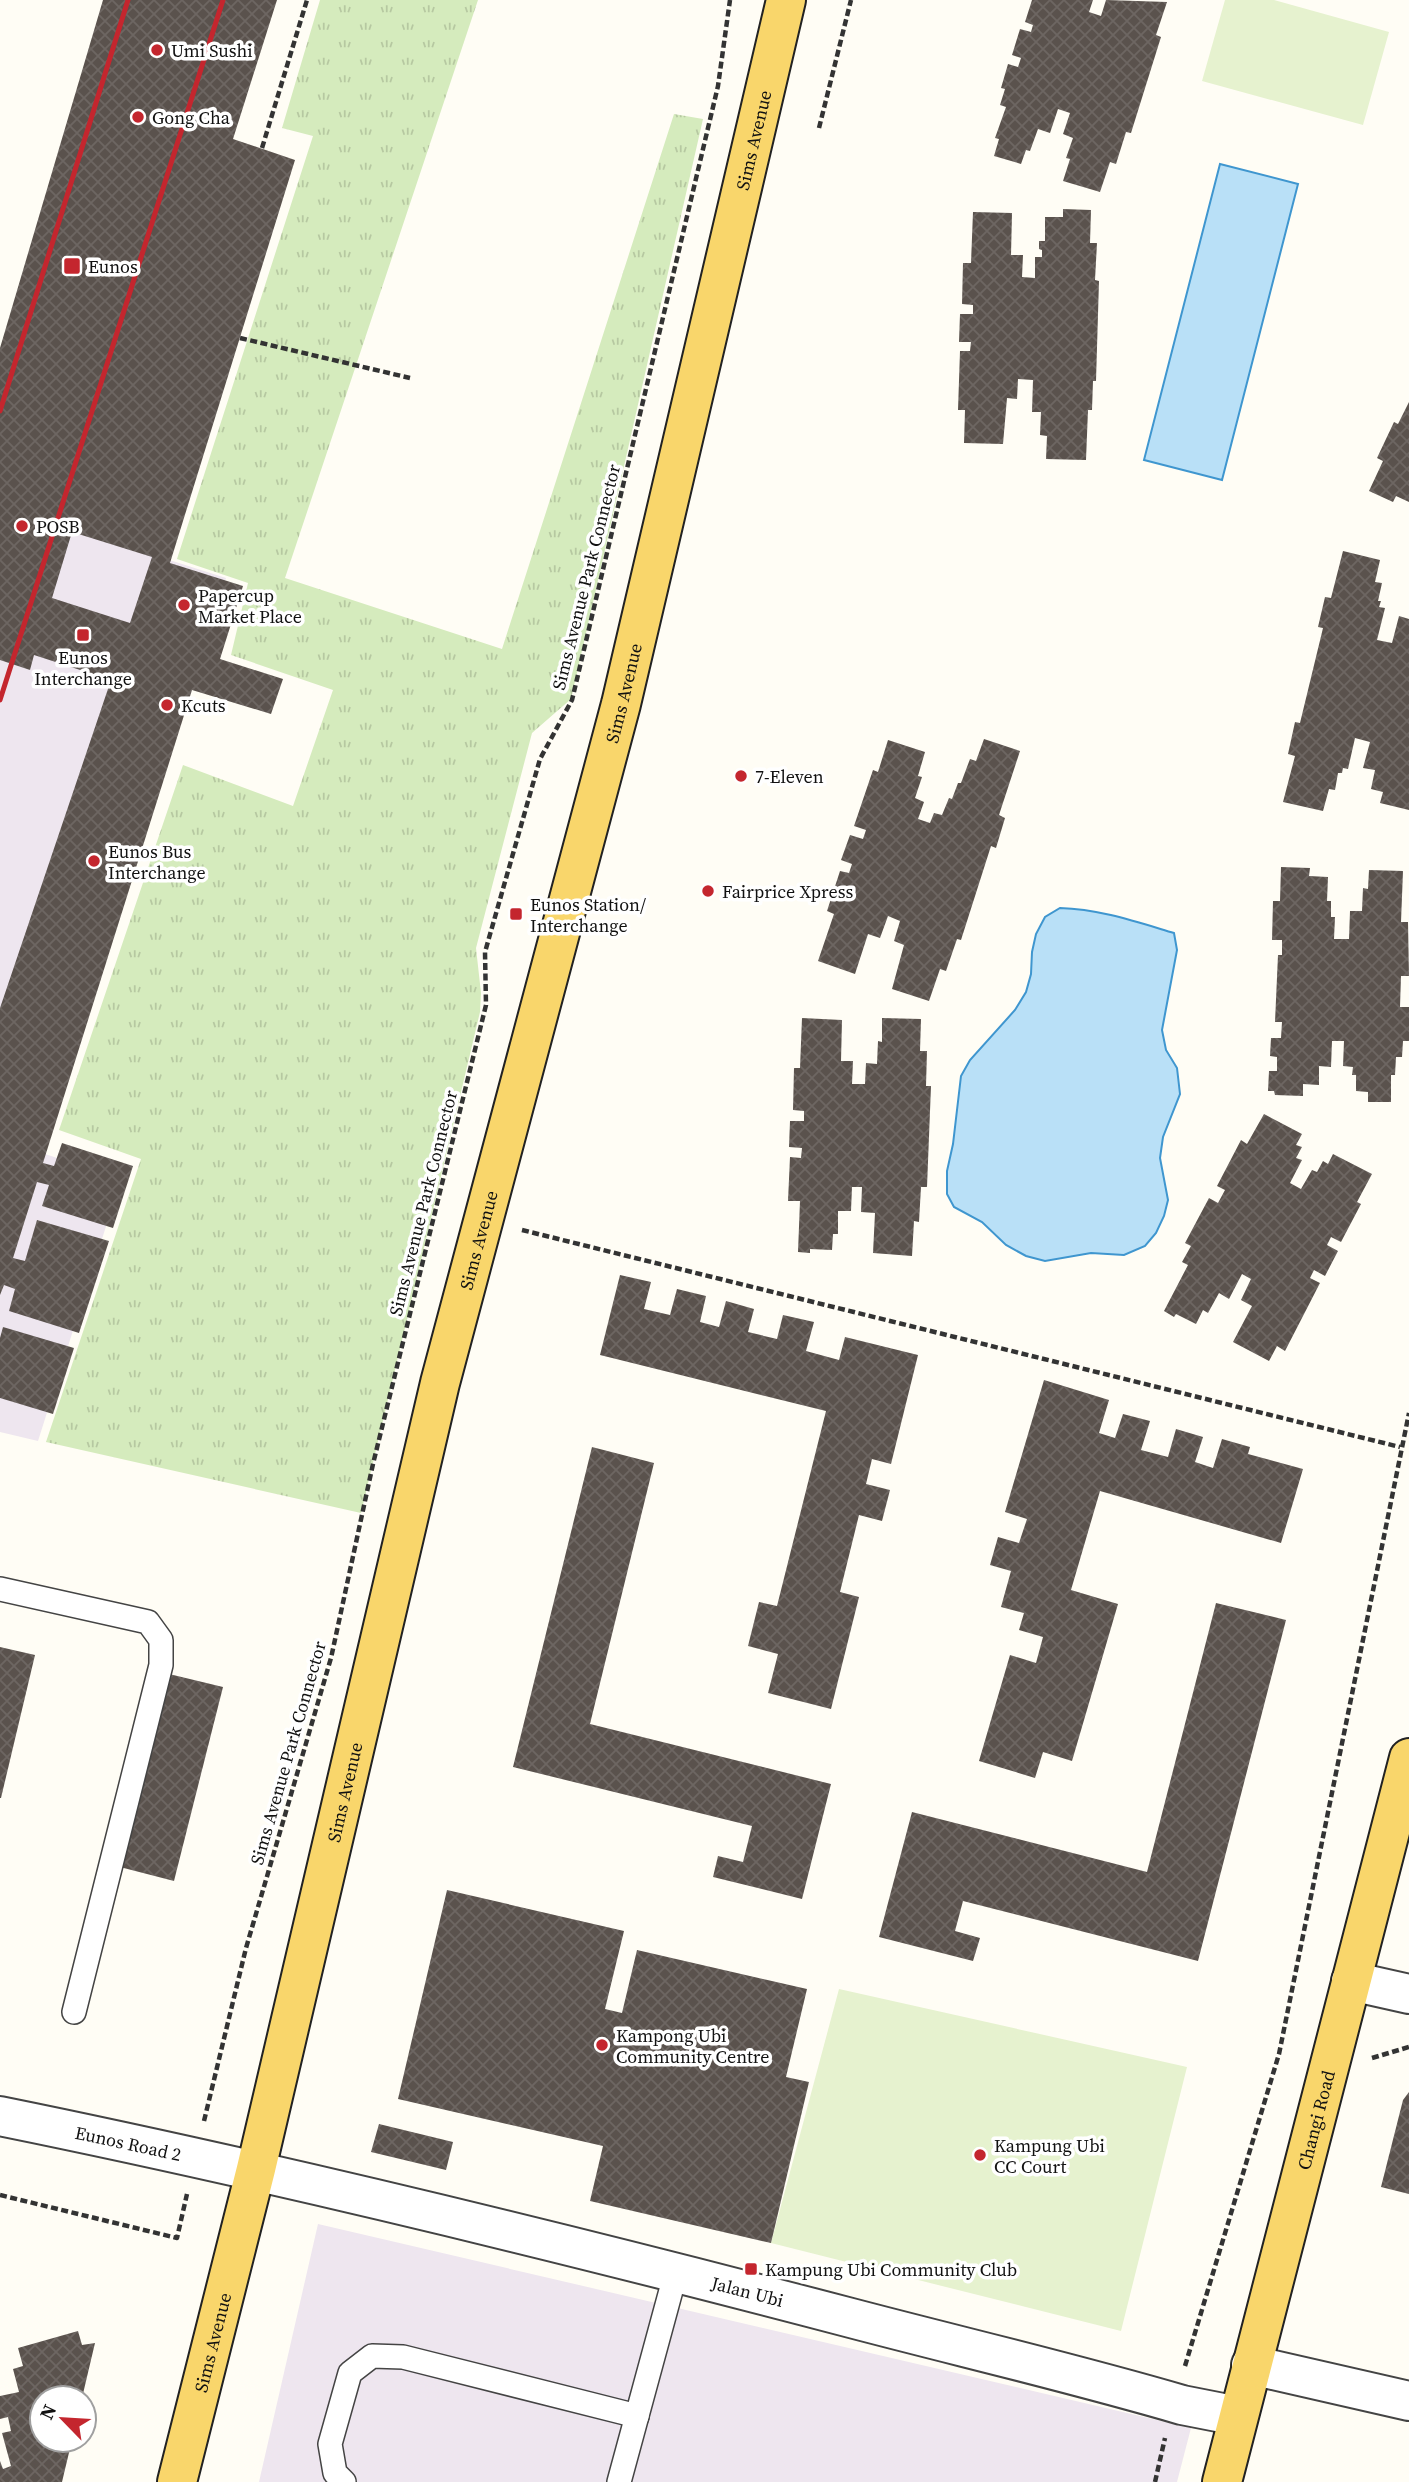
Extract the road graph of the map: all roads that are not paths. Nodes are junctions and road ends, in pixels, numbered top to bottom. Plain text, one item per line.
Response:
1 (786, 0) edge
2 (0, 1589) edge
3 (1409, 1758) edge
4 (1351, 1982) junction
5 (1409, 1994) edge
6 (74, 2012) dead end
7 (0, 2116) edge
8 (256, 2169) junction
9 (676, 2272) junction
10 (1251, 2365) junction
11 (1409, 2401) edge
12 (636, 2416) junction
13 (1238, 2416) junction
14 (177, 2482) edge
15 (344, 2482) edge
16 (619, 2482) edge
17 (1222, 2482) edge

1 - 8 main road, Sims Avenue
2 - 6 lane
3 - 4 main road, Changi Road
4 - 5 street
4 - 10 main road, Changi Road
7 - 8 street, Eunos Road 2
8 - 9 street, Jalan Ubi
8 - 14 main road, Sims Avenue
9 - 12 lane
9 - 13 street, Jalan Ubi
10 - 11 street
10 - 13 main road, Changi Road
12 - 15 lane
12 - 16 lane
13 - 17 main road, Changi Road

